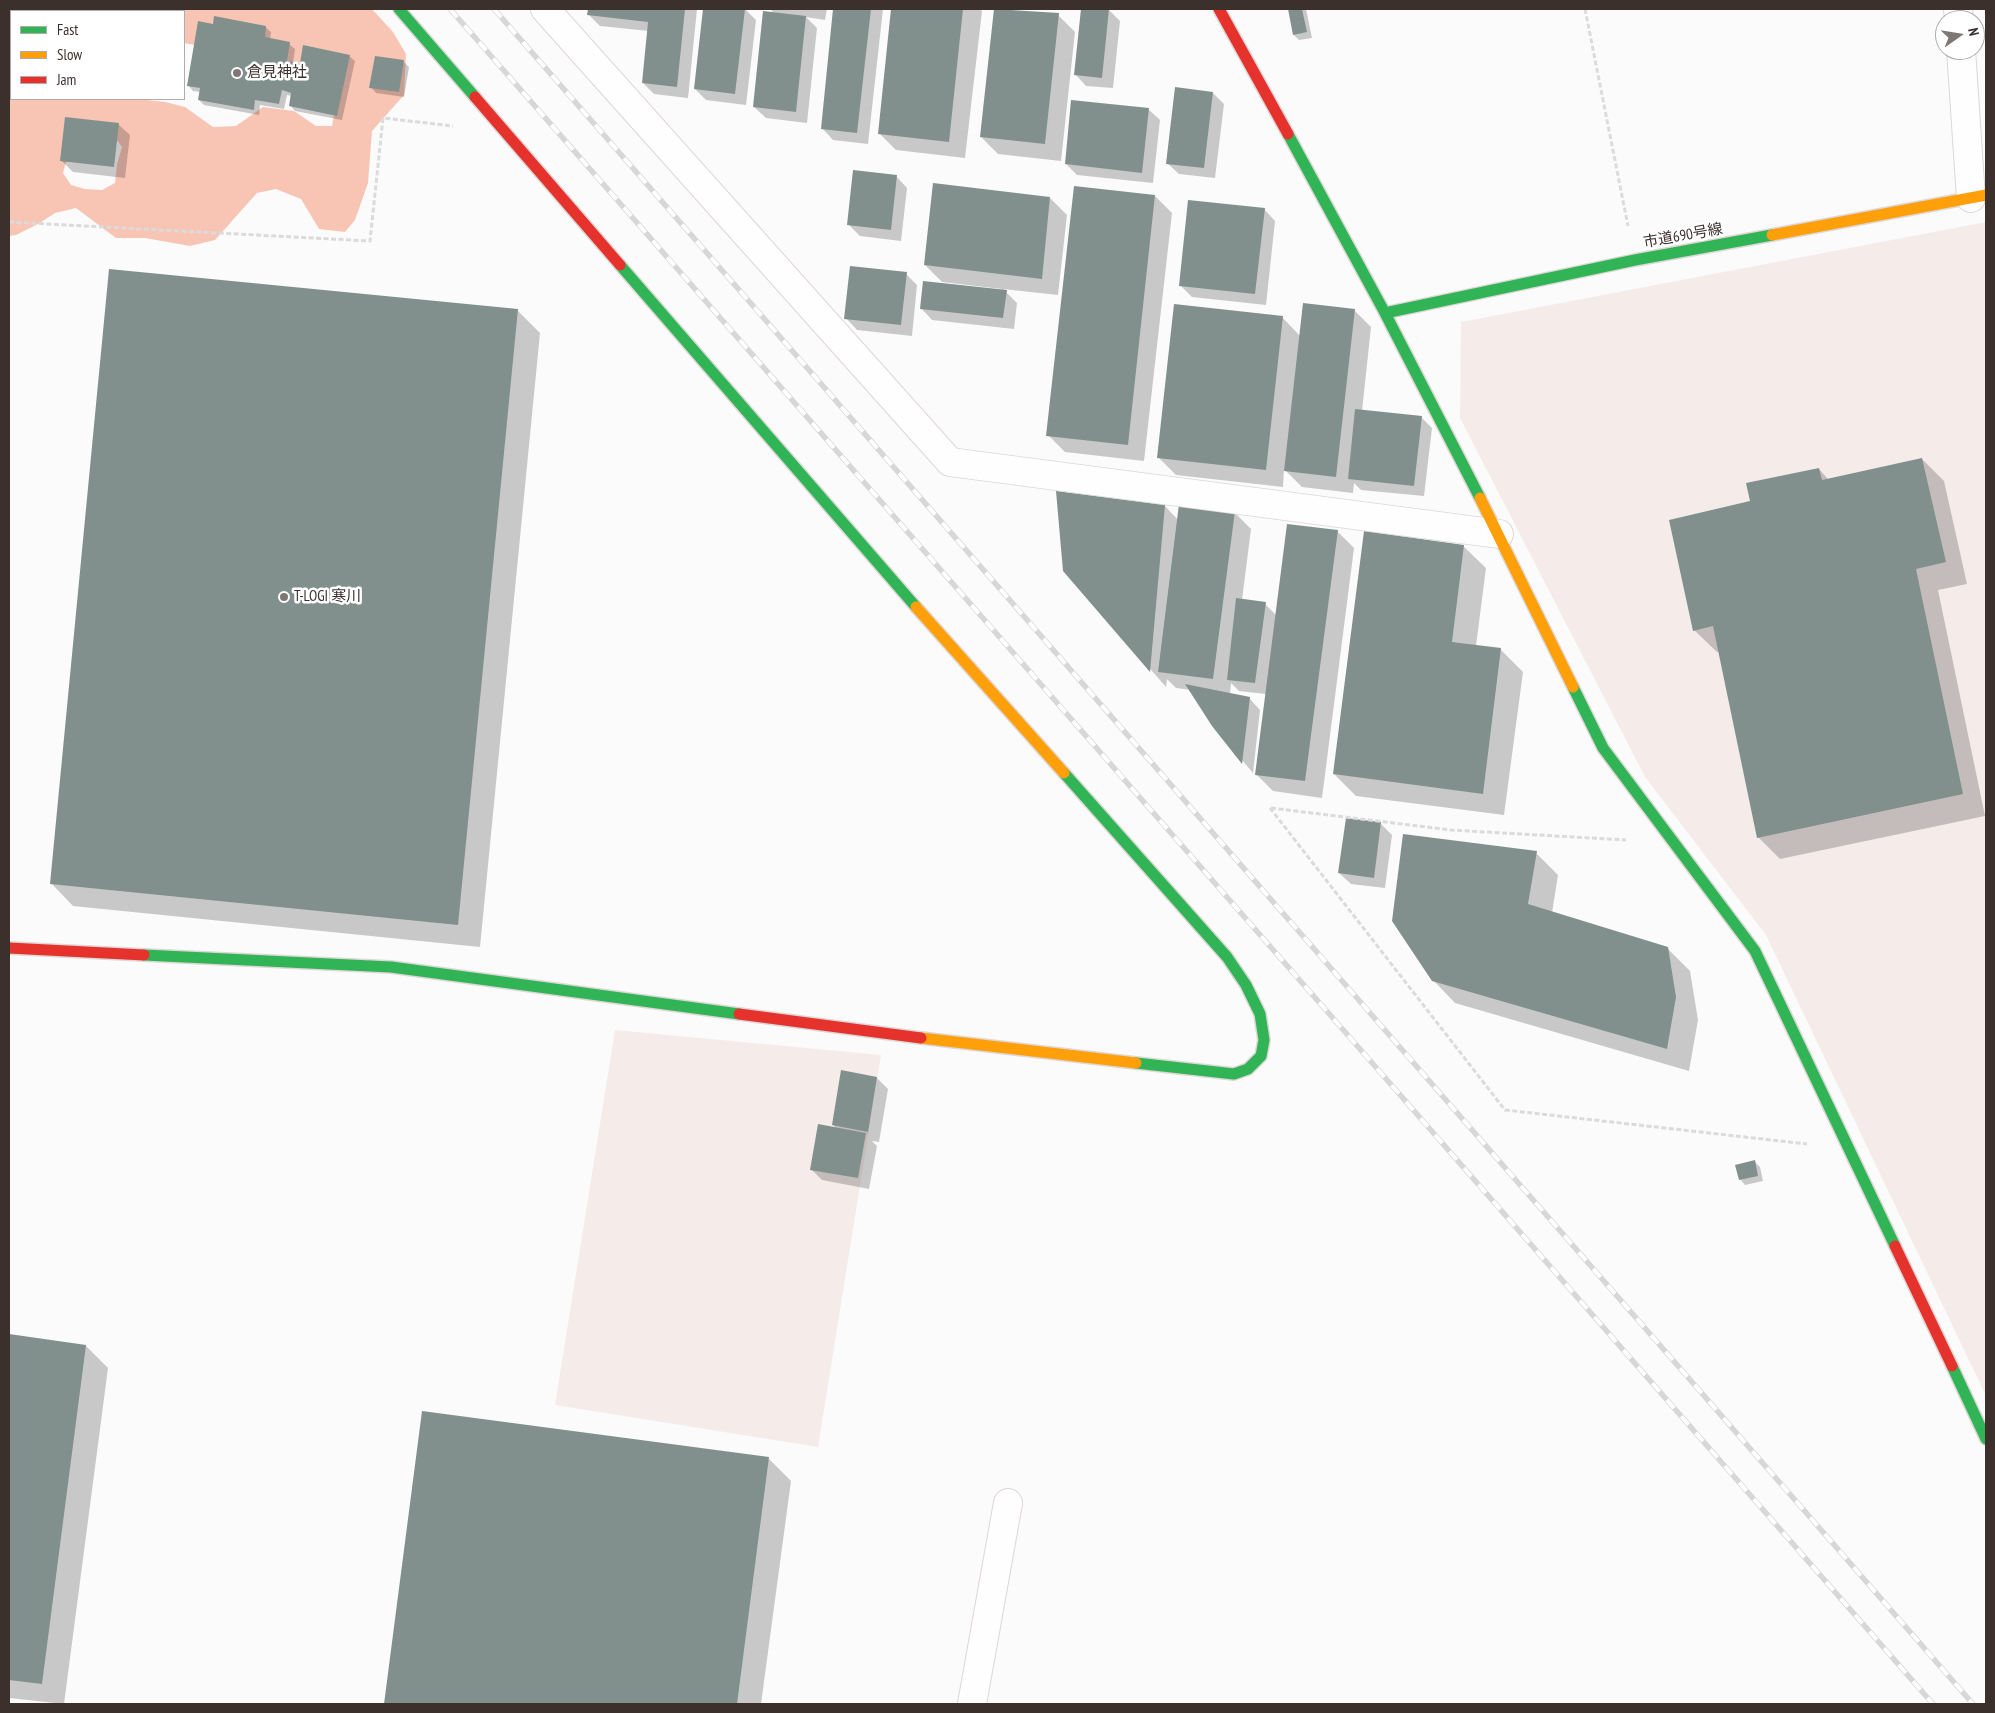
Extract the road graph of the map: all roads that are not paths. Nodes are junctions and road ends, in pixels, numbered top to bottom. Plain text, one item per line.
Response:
1 (399, 9) edge
2 (545, 9) edge
3 (1219, 9) edge
4 (1962, 60) edge
5 (1979, 197) edge
6 (1385, 313) junction
7 (1499, 534) junction
8 (9, 948) edge
9 (1986, 1439) edge
10 (1008, 1503) dead end
11 (972, 1704) edge

1 - 8 street
2 - 7 street
3 - 6 street
4 - 5 street
5 - 6 street, 市道690号線
6 - 7 street
7 - 9 street
10 - 11 street

